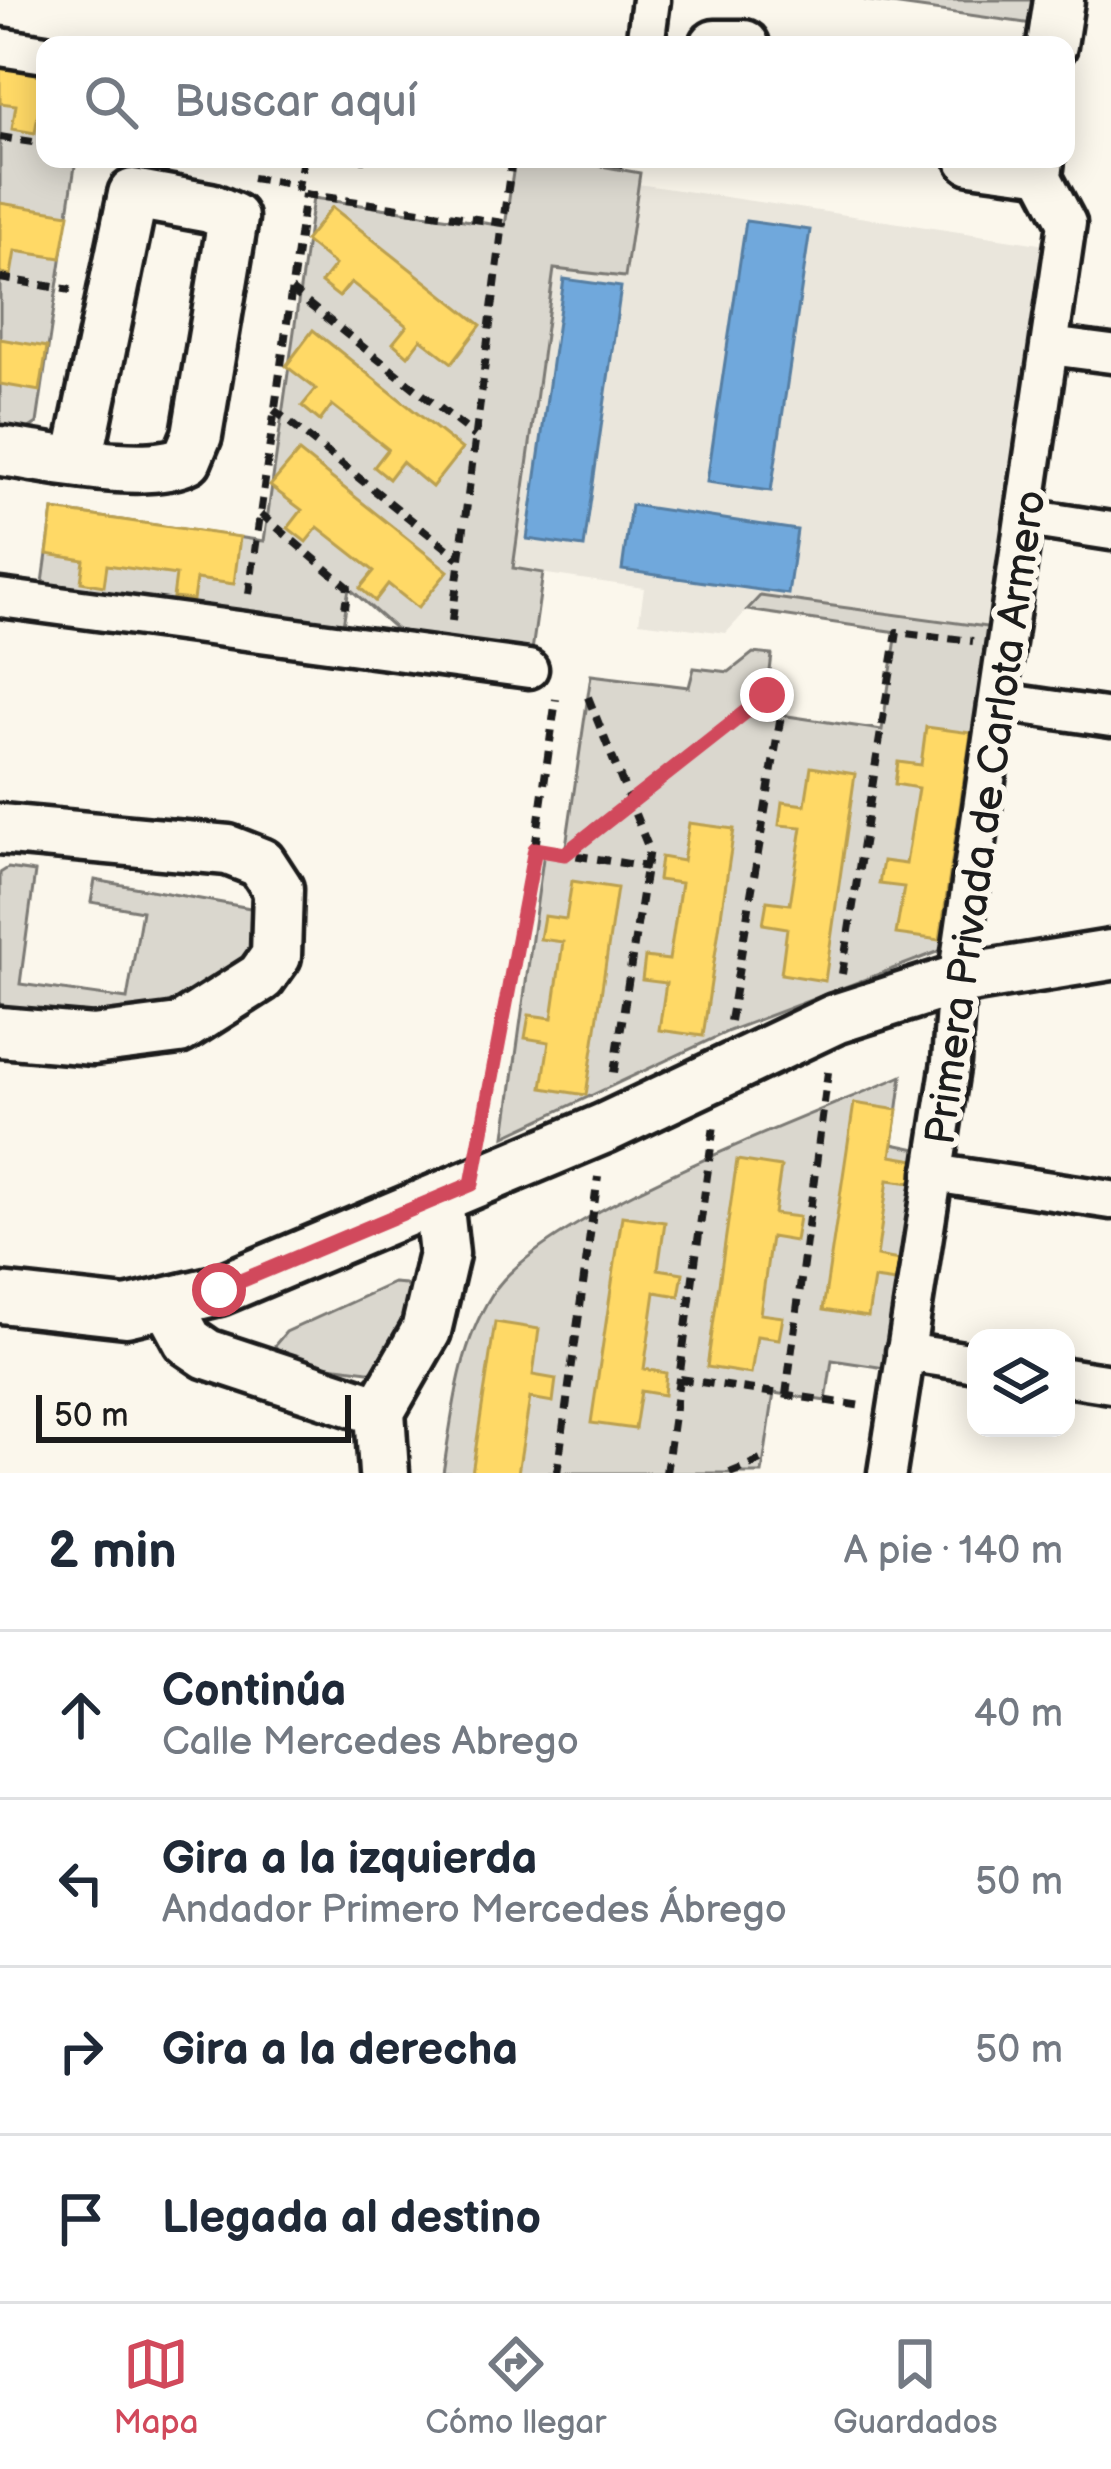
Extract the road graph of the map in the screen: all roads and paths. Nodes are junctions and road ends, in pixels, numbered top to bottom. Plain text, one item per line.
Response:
1 (651, 0) edge
2 (1059, 0) edge
3 (646, 36) edge
4 (1053, 36) edge
5 (0, 47) edge
6 (36, 53) edge
7 (0, 137) edge
8 (36, 143) edge
9 (301, 168) edge
10 (511, 168) edge
11 (1041, 168) edge
12 (304, 194) junction
13 (503, 224) junction
14 (0, 278) edge
15 (291, 290) junction
16 (114, 297) junction
17 (1050, 346) junction
18 (1111, 354) edge
19 (274, 410) junction
20 (476, 437) junction
21 (0, 451) edge
22 (79, 461) junction
23 (260, 512) junction
24 (1027, 518) junction
25 (1111, 531) edge
26 (460, 559) junction
27 (0, 598) edge
28 (243, 631) junction
29 (341, 644) junction
30 (1010, 646) junction
31 (446, 658) junction
32 (529, 669) dead end
33 (767, 695) dead end
34 (588, 697) dead end
35 (556, 699) dead end
36 (1002, 702) junction
37 (781, 715) dead end
38 (1111, 718) edge
39 (631, 802) junction
40 (0, 829) edge
41 (535, 849) junction
42 (565, 854) junction
43 (647, 867) junction
44 (1111, 956) edge
45 (957, 980) junction
46 (835, 1019) junction
47 (0, 1032) edge
48 (721, 1075) junction
49 (605, 1128) junction
50 (933, 1173) junction
51 (455, 1192) junction
52 (1111, 1200) edge
53 (0, 1298) edge
54 (168, 1304) junction
55 (905, 1352) junction
56 (967, 1362) edge
57 (1075, 1378) edge
58 (680, 1379) junction
59 (1111, 1384) edge
60 (786, 1395) junction
61 (896, 1411) junction
62 (380, 1412) junction
63 (764, 1460) dead end
64 (384, 1473) edge
65 (557, 1473) edge
66 (666, 1473) edge
67 (730, 1473) edge
68 (887, 1473) edge

1 - 3 street
2 - 4 street
5 - 6 street
7 - 8 path
9 - 12 path
10 - 13 path
11 - 17 street, Primera Privada de Carlota Armero
12 - 13 path
12 - 15 path
13 - 20 path
14 - 16 path
15 - 19 path
15 - 20 path
16 - 22 street
16 - 22 street
17 - 18 street
17 - 24 street, Primera Privada de Carlota Armero
19 - 23 path
19 - 26 path
20 - 26 path
21 - 22 street
23 - 28 path
23 - 29 path
24 - 25 street
24 - 30 street, Primera Privada de Carlota Armero
26 - 31 path
27 - 28 street
28 - 29 street
29 - 31 street
30 - 36 street, Primera Privada de Carlota Armero
30 - 46 path
31 - 32 street
33 - 39 path
34 - 39 path
35 - 41 path
36 - 38 street
36 - 45 street, Primera Privada de Carlota Armero
37 - 48 path
39 - 42 path
39 - 43 path
40 - 47 street
41 - 42 path
41 - 51 path
42 - 43 path
43 - 49 path
44 - 45 street
45 - 46 street
45 - 50 street, Primera Privada de Carlota Armero
46 - 48 street
46 - 60 path
48 - 49 street
48 - 58 path
49 - 51 street
49 - 65 path
50 - 52 street
50 - 55 street, Primera Privada de Carlota Armero
51 - 54 street
51 - 62 street
53 - 54 street
54 - 62 street
55 - 56 street
55 - 61 street, Primera Privada de Carlota Armero
57 - 59 street
58 - 60 path
58 - 66 path
60 - 61 path
61 - 68 street, Primera Privada de Carlota Armero
62 - 64 street
63 - 67 path

